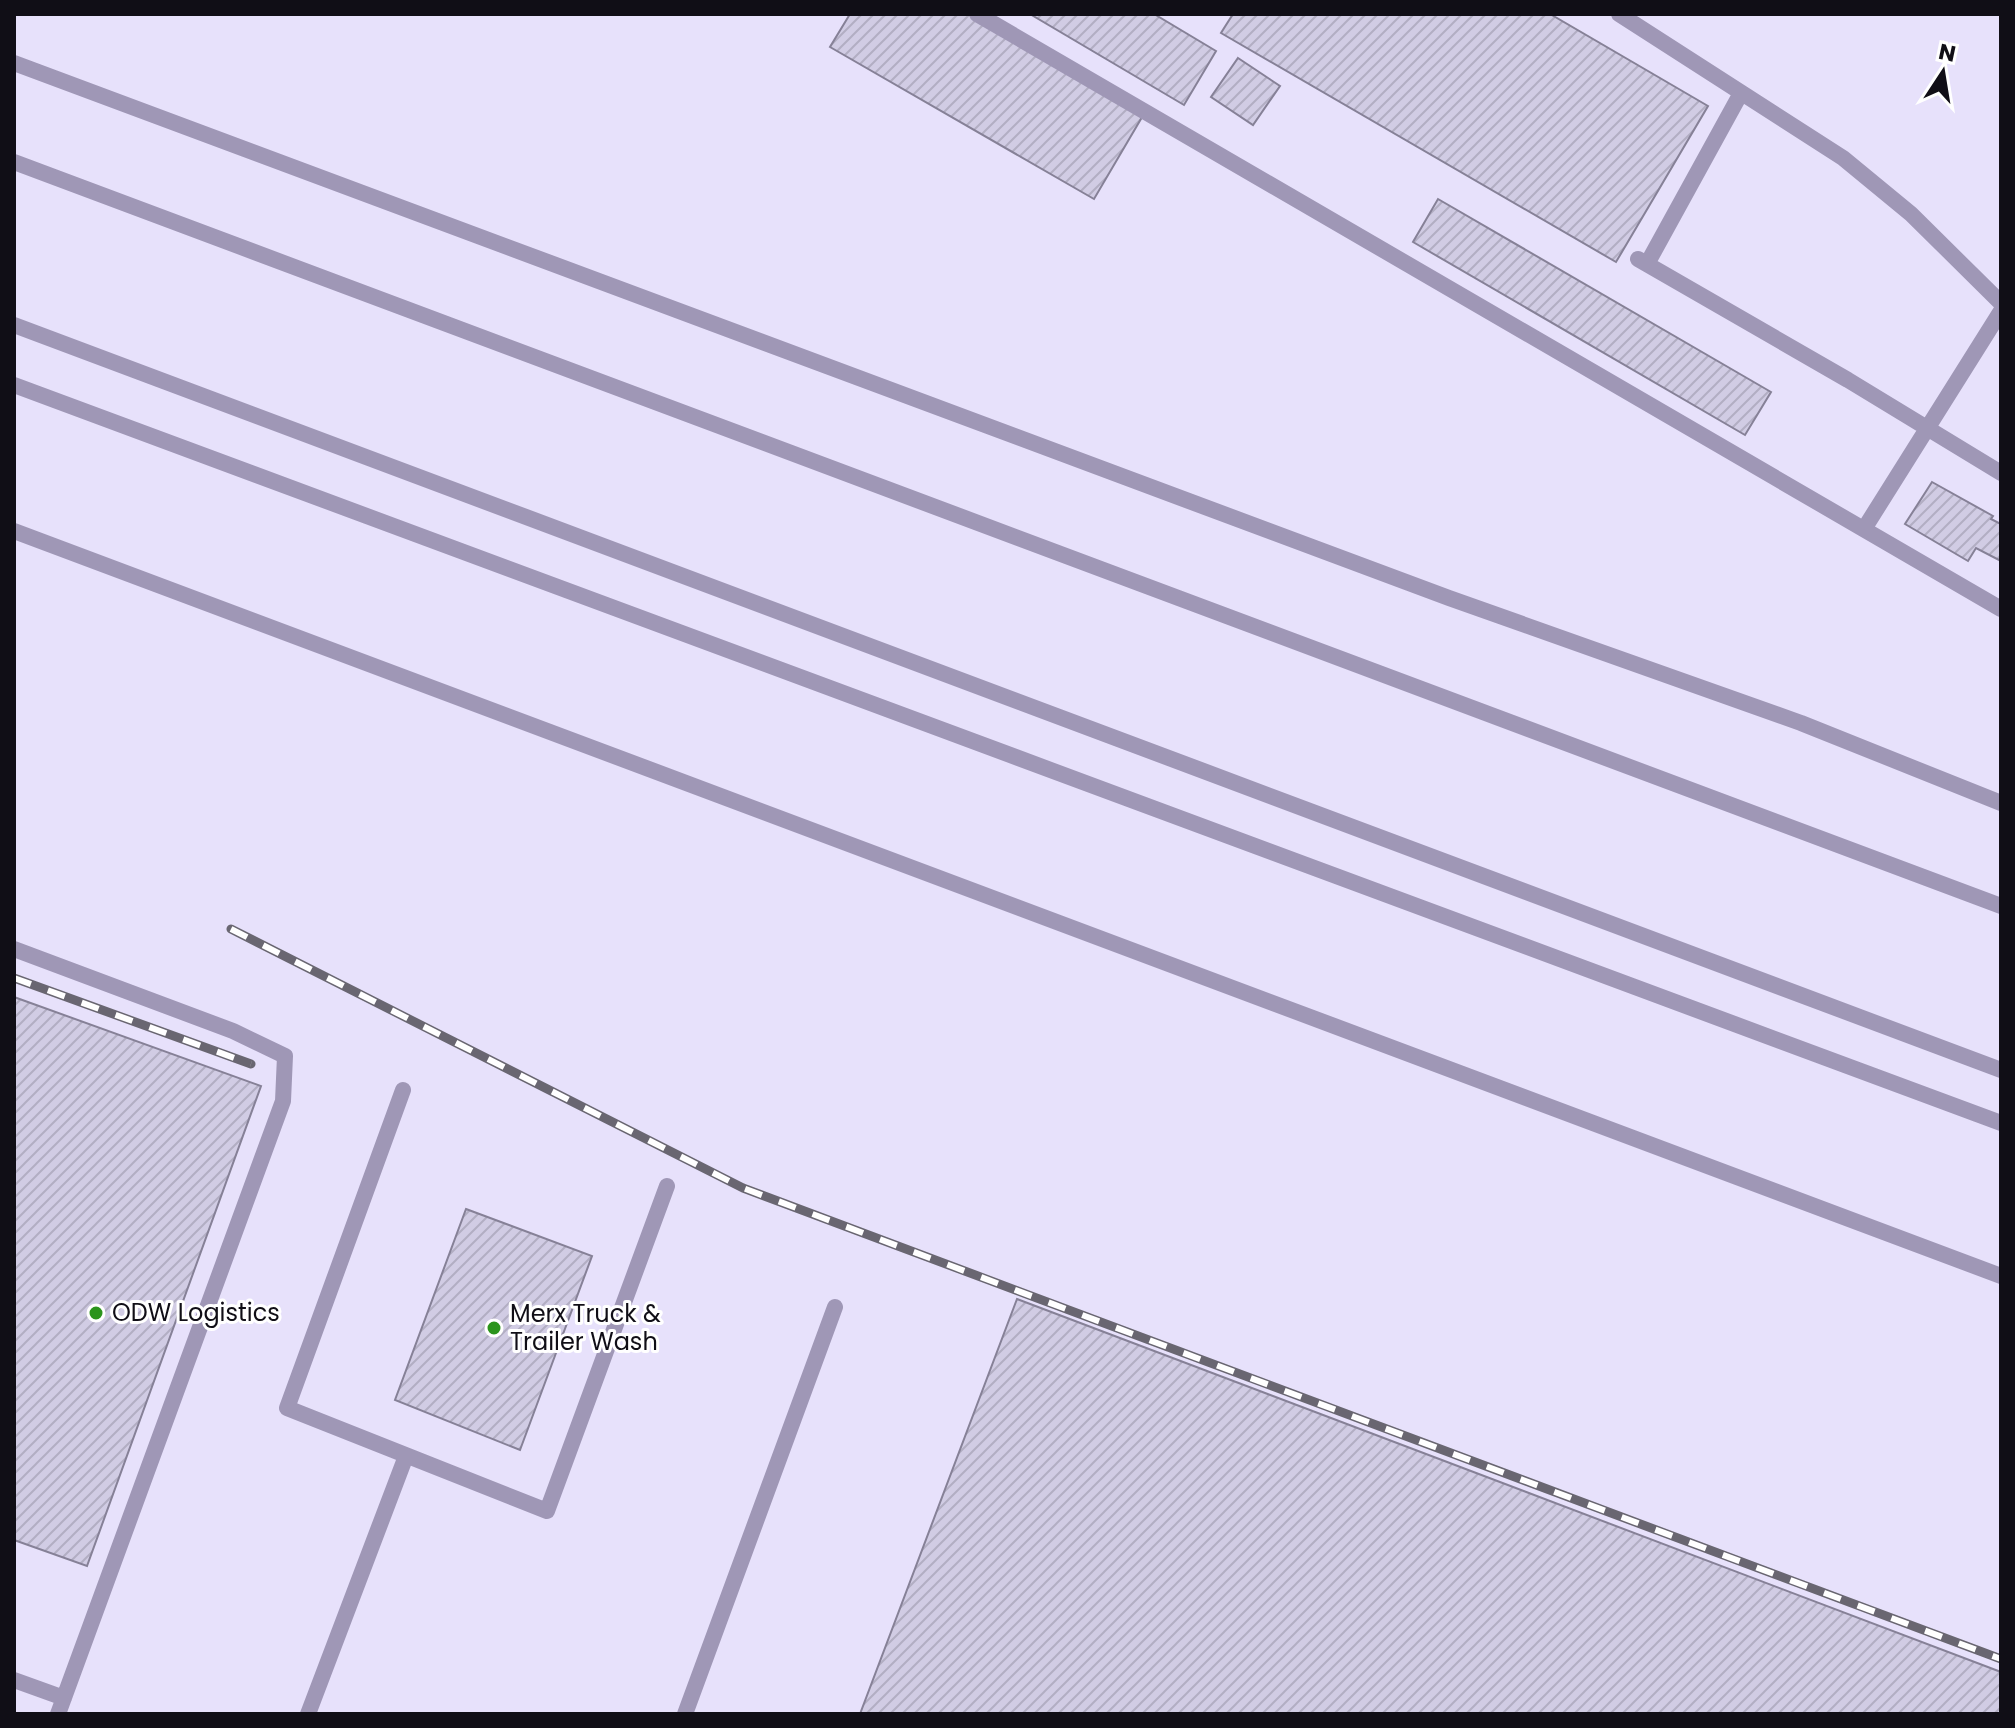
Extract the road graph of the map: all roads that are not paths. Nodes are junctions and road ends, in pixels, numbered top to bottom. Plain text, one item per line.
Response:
1 (977, 14) edge
2 (1619, 14) edge
3 (14, 63) edge
4 (1741, 93) junction
5 (14, 162) edge
6 (2001, 303) edge
7 (2001, 311) edge
8 (14, 325) edge
9 (14, 385) edge
10 (1926, 427) junction
11 (2001, 473) edge
12 (1864, 529) junction
13 (14, 531) edge
14 (2001, 609) edge
15 (2001, 803) edge
16 (2001, 906) edge
17 (14, 949) edge
18 (2001, 1070) edge
19 (403, 1090) dead end
20 (2001, 1123) edge
21 (667, 1186) dead end
22 (2001, 1276) edge
23 (835, 1307) dead end
24 (406, 1456) junction
25 (14, 1680) edge
26 (61, 1706) edge
27 (308, 1714) edge
28 (685, 1714) edge

1 - 12 lane
2 - 4 lane
3 - 15 lane
4 - 6 lane
4 - 10 lane
5 - 16 lane
7 - 10 lane
8 - 18 lane
9 - 20 lane
10 - 11 lane
10 - 12 lane
12 - 14 lane
13 - 22 lane
17 - 26 lane
19 - 24 lane
21 - 24 lane
23 - 28 lane
24 - 27 lane
25 - 26 lane

